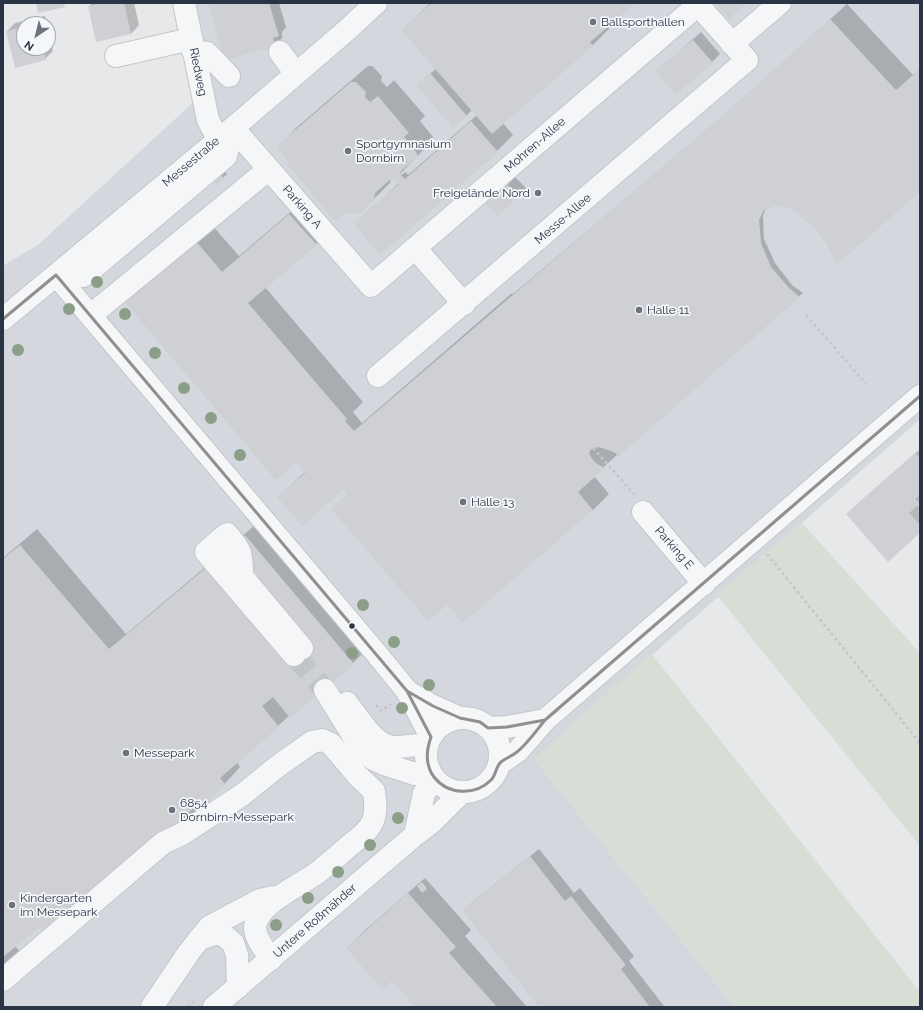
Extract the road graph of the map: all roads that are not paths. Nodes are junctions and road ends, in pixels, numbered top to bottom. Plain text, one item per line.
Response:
1 (184, 3) edge
2 (376, 3) edge
3 (780, 3) edge
4 (732, 44) junction
5 (192, 45) junction
6 (280, 52) dead end
7 (116, 56) dead end
8 (296, 74) junction
9 (229, 76) dead end
10 (226, 133) junction
11 (269, 169) junction
12 (414, 248) junction
13 (56, 275) junction
14 (371, 286) joint
15 (464, 304) junction
16 (91, 315) junction
17 (3, 319) edge
18 (378, 376) dead end
19 (920, 396) edge
20 (643, 512) dead end
21 (704, 584) junction
22 (298, 651) joint
23 (407, 691) junction
24 (460, 718) junction
25 (545, 720) junction
26 (488, 728) junction
27 (430, 741) junction
28 (499, 764) junction
29 (394, 768) junction
30 (432, 775) junction
31 (374, 791) junction
32 (462, 792) junction
33 (415, 835) junction
34 (280, 896) junction
35 (199, 939) junction
36 (271, 959) junction
37 (3, 980) edge
38 (238, 987) junction
39 (206, 1003) edge
40 (152, 1007) edge

1 - 5 street, Riedweg
2 - 8 street
3 - 4 street
4 - 12 street, Mohren-Allee
4 - 15 street, Messe-Allee
5 - 7 street
5 - 9 street
5 - 10 street, Riedweg
6 - 8 street
8 - 10 street
10 - 11 street, Parking A
10 - 13 street
11 - 14 street, Parking A
11 - 16 street
12 - 14 street, Mohren-Allee
12 - 15 street
13 - 16 street
13 - 17 street
15 - 18 street, Messe-Allee
16 - 23 street
19 - 21 street
20 - 21 street, Parking E
21 - 25 street
22 - 22 street
23 - 24 street
23 - 27 street
24 - 26 street
24 - 27 street
25 - 26 street
25 - 28 street
26 - 28 street
27 - 29 street
27 - 30 street
28 - 32 street
29 - 30 street
29 - 31 street
30 - 32 street
30 - 33 street
31 - 34 street
31 - 37 street
32 - 33 street, Untere Roßmähder
33 - 36 street, Untere Roßmähder
34 - 35 street
34 - 36 street
35 - 38 street
35 - 40 street
36 - 38 street, Untere Roßmähder
38 - 39 street, Untere Roßmähder

